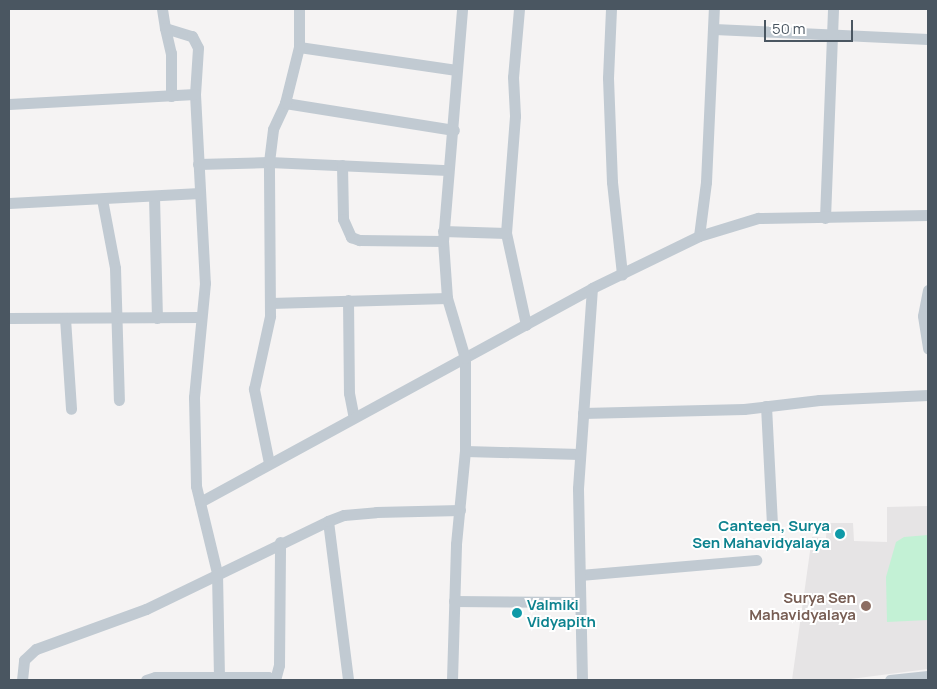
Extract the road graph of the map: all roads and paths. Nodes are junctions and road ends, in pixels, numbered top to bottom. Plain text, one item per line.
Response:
1 (162, 9) edge
2 (299, 9) edge
3 (462, 9) edge
4 (520, 9) edge
5 (611, 9) edge
6 (714, 9) edge
7 (833, 9) edge
8 (165, 28) junction
9 (714, 29) junction
10 (834, 35) junction
11 (928, 39) edge
12 (299, 47) junction
13 (456, 70) junction
14 (195, 94) junction
15 (171, 96) junction
16 (285, 103) junction
17 (9, 104) edge
18 (454, 130) junction
19 (269, 162) junction
20 (198, 164) junction
21 (342, 165) junction
22 (448, 170) junction
23 (200, 193) junction
24 (154, 196) junction
25 (102, 199) junction
26 (9, 203) edge
27 (928, 215) edge
28 (825, 218) junction
29 (506, 233) junction
30 (443, 236) junction
31 (699, 236) junction
32 (622, 274) junction
33 (592, 288) junction
34 (928, 290) edge
35 (447, 298) junction
36 (348, 300) junction
37 (270, 303) junction
38 (926, 306) edge
39 (201, 317) junction
40 (9, 318) edge
41 (65, 318) junction
42 (116, 318) junction
43 (157, 318) junction
44 (526, 325) junction
45 (928, 349) edge
46 (465, 358) junction
47 (928, 395) edge
48 (119, 400) dead end
49 (766, 406) junction
50 (71, 410) dead end
51 (583, 413) junction
52 (354, 418) junction
53 (466, 451) junction
54 (580, 454) junction
55 (269, 463) junction
56 (200, 502) junction
57 (460, 510) junction
58 (328, 521) junction
59 (772, 524) dead end
60 (280, 542) junction
61 (756, 560) dead end
62 (217, 573) junction
63 (580, 575) junction
64 (454, 601) junction
65 (580, 602) junction
66 (928, 676) edge
67 (22, 680) edge
68 (146, 680) edge
69 (219, 680) edge
70 (274, 680) edge
71 (348, 680) edge
72 (452, 680) edge
73 (582, 680) edge
74 (890, 680) edge
75 (908, 680) edge

1 - 8 street
2 - 12 street
3 - 13 street
4 - 29 street
5 - 32 street
6 - 9 street
7 - 10 street
8 - 14 street
8 - 15 street
9 - 10 street
9 - 31 street
10 - 11 street
10 - 28 street
12 - 13 street
12 - 16 street
13 - 18 street
14 - 15 street
14 - 20 street
15 - 17 street
16 - 18 street
16 - 19 street
18 - 22 street
19 - 20 street
19 - 21 street
19 - 37 street
20 - 23 street
21 - 22 street
21 - 30 street
22 - 30 street
23 - 24 street
23 - 39 street
24 - 25 street
24 - 43 street
25 - 26 street
25 - 42 street
27 - 28 street
28 - 31 street
29 - 30 street
29 - 44 street
30 - 35 street
31 - 32 street
32 - 33 street
33 - 44 street
33 - 51 street
34 - 38 street
35 - 36 street
35 - 46 street
36 - 37 street
36 - 52 street
37 - 55 street
38 - 45 street
39 - 43 street
39 - 56 street
40 - 41 street
41 - 42 street
41 - 50 street
42 - 43 street
42 - 48 street
44 - 46 street
46 - 52 street
46 - 53 street
47 - 49 street
49 - 51 street
49 - 59 street
51 - 54 street
52 - 55 street
53 - 54 street
53 - 57 street
54 - 63 street
55 - 56 street
56 - 62 street
57 - 58 street
57 - 64 street
58 - 60 street
58 - 71 street
60 - 62 street
60 - 70 street
61 - 63 street
62 - 67 street
62 - 69 street
63 - 65 street
64 - 65 street
64 - 72 street
65 - 73 street
66 - 75 street
68 - 69 street
69 - 70 street
74 - 75 street

